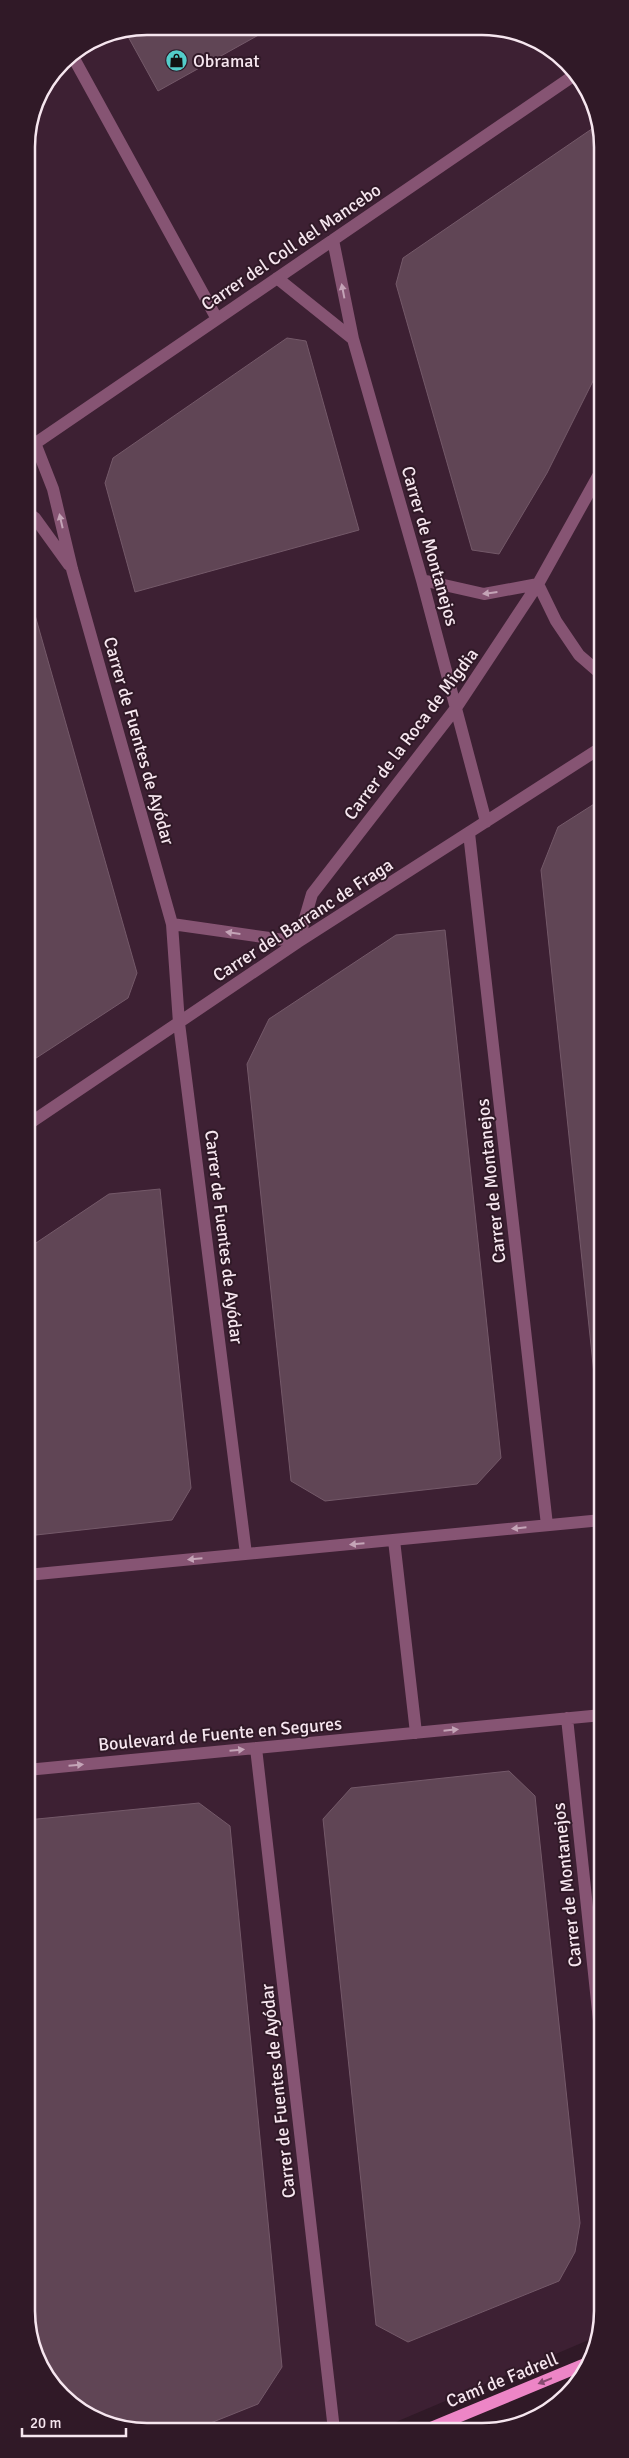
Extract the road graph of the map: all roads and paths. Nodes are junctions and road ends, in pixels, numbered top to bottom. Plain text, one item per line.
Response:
1 (75, 61) edge
2 (570, 78) edge
3 (333, 240) junction
4 (277, 278) junction
5 (218, 319) junction
6 (353, 339) junction
7 (35, 443) edge
8 (35, 454) edge
9 (594, 483) edge
10 (35, 519) edge
11 (72, 569) junction
12 (422, 580) junction
13 (538, 584) junction
14 (594, 668) edge
15 (456, 708) junction
16 (594, 753) edge
17 (486, 822) junction
18 (469, 833) junction
19 (172, 924) junction
20 (298, 942) junction
21 (179, 1023) junction
22 (35, 1120) edge
23 (594, 1521) edge
24 (547, 1525) junction
25 (394, 1540) junction
26 (246, 1554) junction
27 (35, 1574) edge
28 (594, 1716) edge
29 (567, 1718) junction
30 (416, 1733) junction
31 (256, 1748) junction
32 (35, 1769) edge
33 (594, 1973) edge
34 (579, 2366) edge
35 (333, 2423) edge
36 (443, 2423) edge

1 - 5 street
2 - 3 street, Carrer del Coll del Mancebo
3 - 4 street, Carrer del Coll del Mancebo
6 -> 3 street, Carrer de Montanejos
4 - 5 street, Carrer del Coll del Mancebo
4 - 6 street
5 - 7 street, Carrer del Coll del Mancebo
6 - 12 street, Carrer de Montanejos
11 -> 8 street, Carrer de Fuentes de Ayódar
9 - 13 street, Carrer de la Roca de Migdia
10 - 11 street, Carrer de Fuentes de Ayódar
11 - 19 street, Carrer de Fuentes de Ayódar
13 -> 12 street
12 - 15 street, Carrer de Montanejos
13 - 14 street
13 - 15 street, Carrer de la Roca de Migdia
15 - 17 street, Carrer de Montanejos
15 - 20 street, Carrer de la Roca de Migdia
16 - 17 street, Carrer del Barranc de Fraga
17 - 18 street, Carrer del Barranc de Fraga
18 - 20 street, Carrer del Barranc de Fraga
18 - 24 street, Carrer de Montanejos
20 -> 19 street
19 - 21 street, Carrer de Fuentes de Ayódar
20 - 21 street, Carrer del Barranc de Fraga
21 - 22 street, Carrer del Barranc de Fraga
21 - 26 street, Carrer de Fuentes de Ayódar
23 - 24 street
24 -> 25 street
25 -> 26 street
25 - 30 street
26 -> 27 street
28 - 29 street, Boulevard de Fuente en Segures
30 -> 29 street, Boulevard de Fuente en Segures
29 - 33 street, Carrer de Montanejos
30 - 31 street, Boulevard de Fuente en Segures
32 -> 31 street, Boulevard de Fuente en Segures
31 - 35 street, Carrer de Fuentes de Ayódar
34 -> 36 main road, Camí de Fadrell

